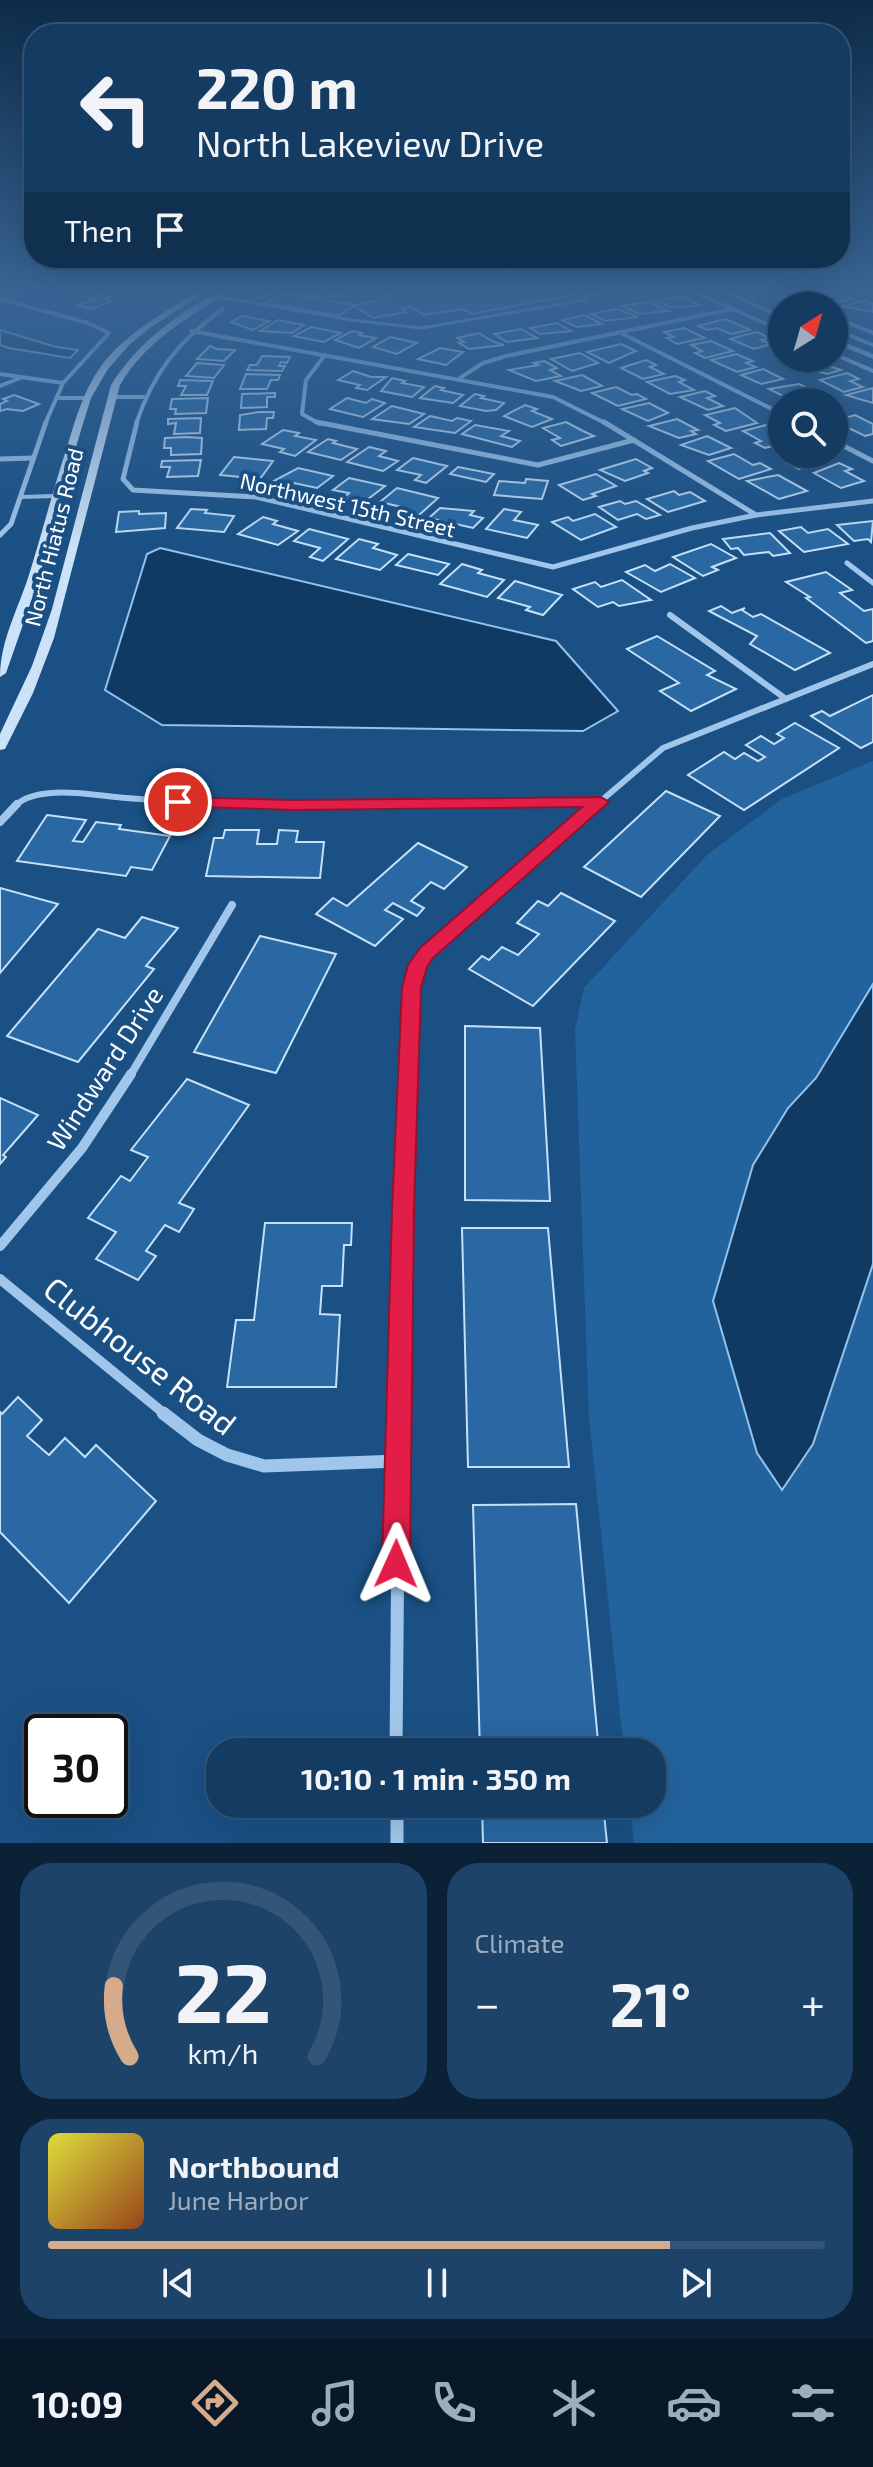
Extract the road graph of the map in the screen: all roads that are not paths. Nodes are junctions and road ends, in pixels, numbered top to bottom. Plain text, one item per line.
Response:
1 (5, 375) edge
2 (70, 375) edge
3 (100, 375) edge
4 (123, 375) edge
5 (158, 375) edge
6 (310, 375) edge
7 (442, 375) edge
8 (465, 375) edge
9 (704, 375) edge
10 (21, 378) junction
11 (460, 378) junction
12 (63, 383) junction
13 (0, 386) edge
14 (111, 397) junction
15 (144, 397) junction
16 (57, 398) junction
17 (87, 398) junction
18 (768, 407) edge
19 (634, 440) junction
20 (848, 448) edge
21 (33, 458) junction
22 (0, 459) edge
23 (873, 461) edge
24 (55, 496) junction
25 (20, 497) junction
26 (873, 501) edge
27 (756, 515) junction
28 (0, 535) edge
29 (847, 563) dead end
30 (873, 583) edge
31 (670, 615) dead end
32 (873, 664) edge
33 (0, 673) edge
34 (786, 699) junction
35 (0, 746) edge
36 (601, 802) junction
37 (0, 822) edge
38 (232, 905) dead end
39 (0, 1246) edge
40 (0, 1279) edge
41 (398, 1461) junction
42 (396, 1738) edge
43 (397, 1818) edge
44 (397, 1843) edge

1 - 10 street
2 - 12 street
3 - 17 main road, North Hiatus Road
4 - 14 main road, North Hiatus Road
5 - 15 street
6 - 19 street
7 - 11 street
8 - 11 street
9 - 18 street
10 - 12 street
10 - 13 street
11 - 19 street
12 - 16 street
14 - 15 street
14 - 17 main road
14 - 35 main road, North Hiatus Road
15 - 27 street, Northwest 15th Street
16 - 17 street
16 - 21 street
17 - 24 main road, North Hiatus Road
19 - 27 street
20 - 23 street
21 - 22 street
21 - 25 street
24 - 25 lane
24 - 33 main road, North Hiatus Road
25 - 28 street
26 - 27 street
29 - 30 street
31 - 34 street
32 - 34 street
34 - 36 street
36 - 37 street
36 - 41 street
38 - 39 street, Windward Drive
40 - 41 street, Clubhouse Road
41 - 42 street
43 - 44 street

